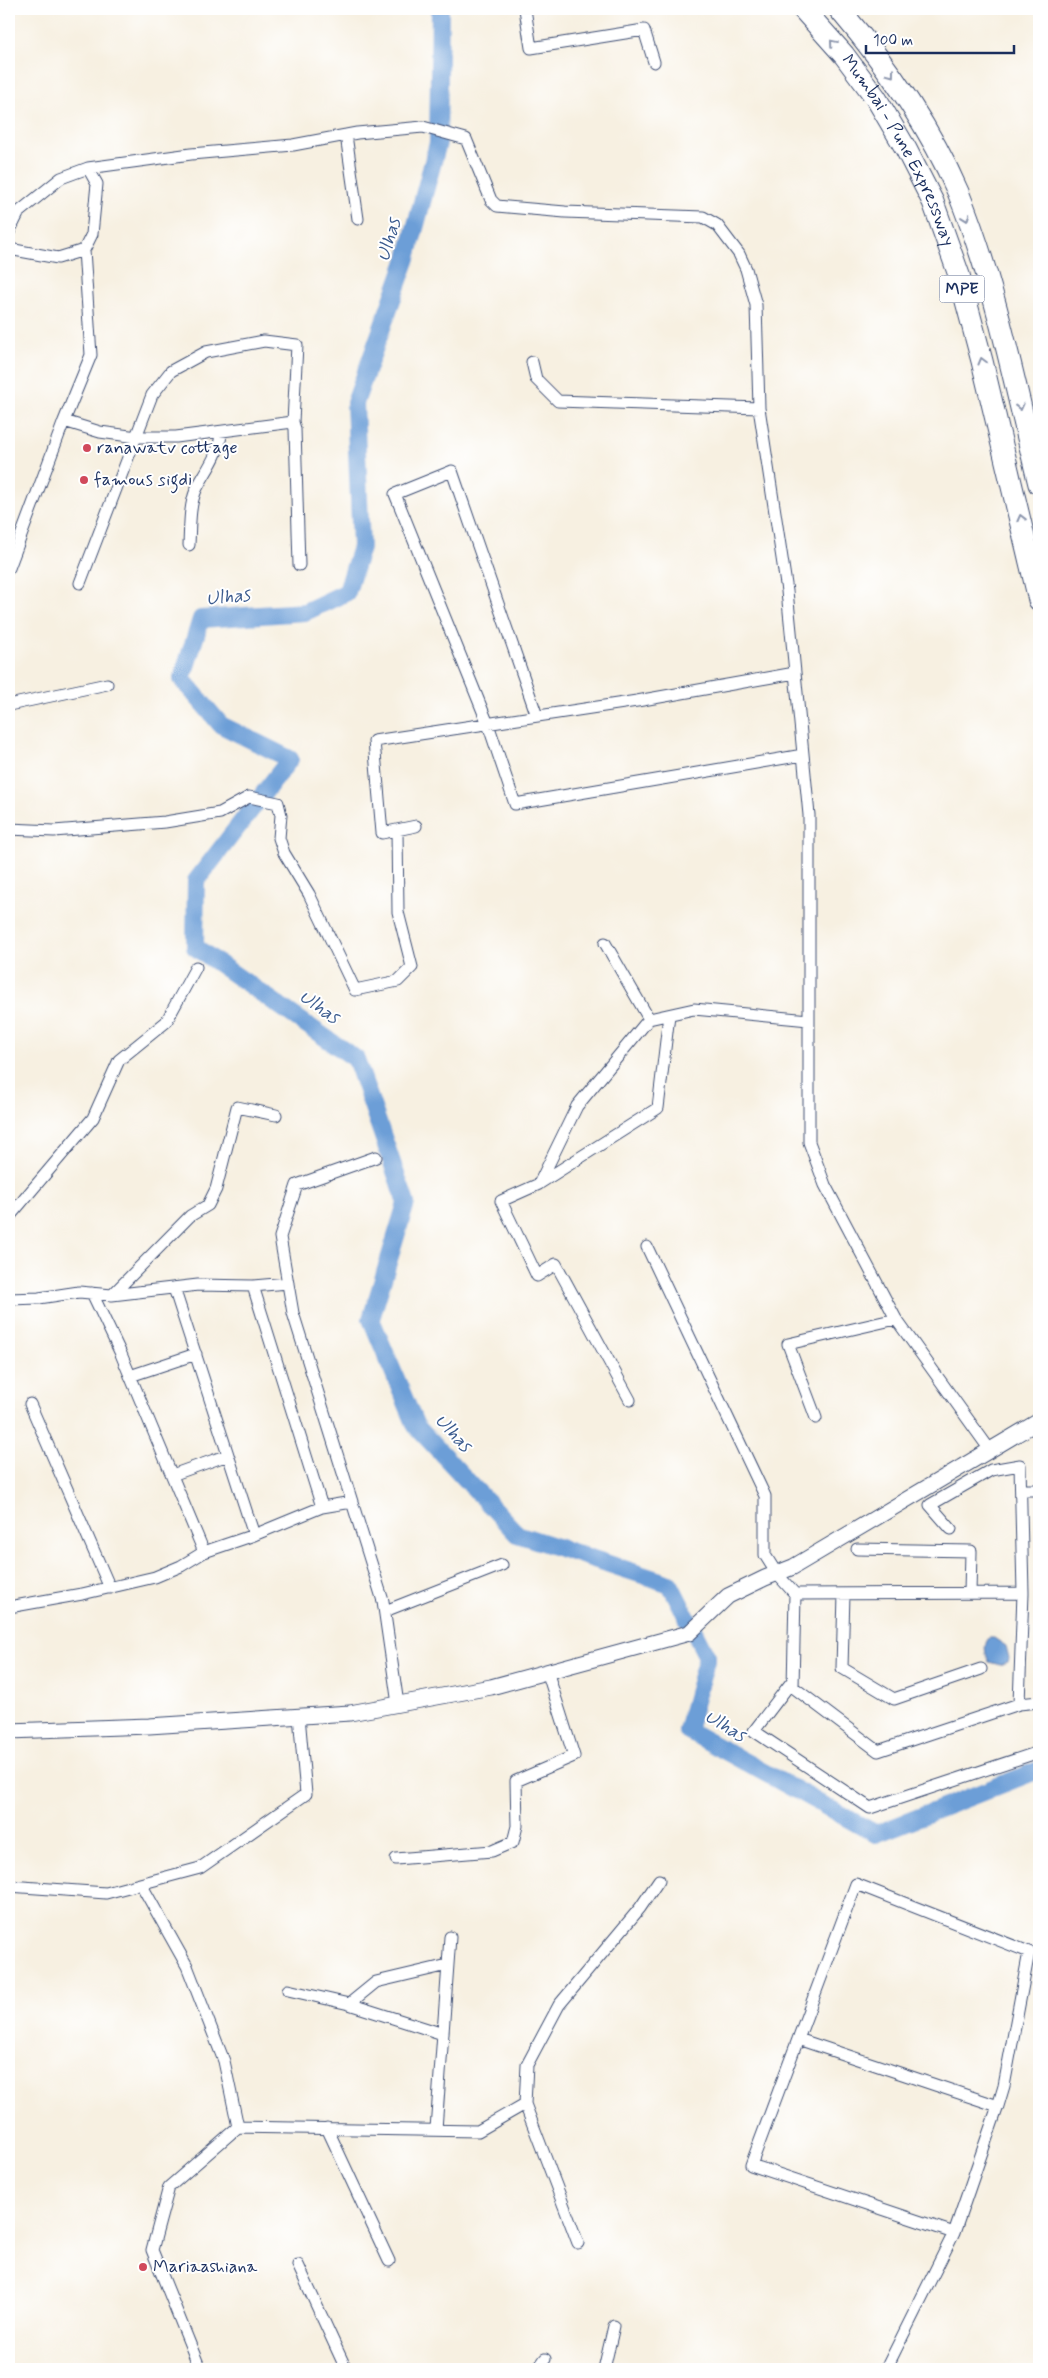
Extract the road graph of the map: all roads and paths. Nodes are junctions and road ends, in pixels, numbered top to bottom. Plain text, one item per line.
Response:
1 (525, 9) edge
2 (803, 9) edge
3 (839, 9) edge
4 (654, 62) dead end
5 (346, 135) junction
6 (88, 168) junction
7 (358, 219) dead end
8 (9, 232) edge
9 (9, 249) edge
10 (84, 250) junction
11 (532, 362) dead end
12 (758, 408) junction
13 (64, 422) junction
14 (293, 422) junction
15 (221, 433) junction
16 (137, 437) junction
17 (1039, 484) edge
18 (189, 545) dead end
19 (299, 565) dead end
20 (9, 568) edge
21 (80, 583) dead end
22 (1039, 600) edge
23 (795, 673) junction
24 (107, 684) dead end
25 (9, 705) edge
26 (537, 716) junction
27 (488, 724) junction
28 (803, 755) junction
29 (416, 826) dead end
30 (9, 829) edge
31 (397, 830) junction
32 (605, 944) dead end
33 (196, 967) dead end
34 (669, 1015) junction
35 (649, 1019) junction
36 (809, 1020) junction
37 (276, 1115) dead end
38 (376, 1157) dead end
39 (538, 1184) junction
40 (9, 1217) edge
41 (647, 1247) dead end
42 (288, 1284) junction
43 (253, 1286) junction
44 (174, 1288) junction
45 (92, 1293) junction
46 (112, 1295) junction
47 (9, 1299) edge
48 (896, 1319) junction
49 (196, 1354) junction
50 (130, 1376) junction
51 (630, 1400) dead end
52 (30, 1404) dead end
53 (816, 1418) dead end
54 (1039, 1421) edge
55 (990, 1450) junction
56 (228, 1455) junction
57 (172, 1475) junction
58 (1021, 1490) junction
59 (1039, 1490) edge
60 (352, 1502) junction
61 (322, 1507) junction
62 (951, 1529) dead end
63 (254, 1535) junction
64 (857, 1548) dead end
65 (204, 1552) junction
66 (502, 1565) dead end
67 (777, 1574) junction
68 (110, 1588) junction
69 (970, 1593) junction
70 (1023, 1593) junction
71 (795, 1594) junction
72 (844, 1594) junction
73 (9, 1606) edge
74 (385, 1611) junction
75 (981, 1669) dead end
76 (547, 1671) junction
77 (793, 1680) junction
78 (1039, 1702) edge
79 (398, 1704) junction
80 (1019, 1704) junction
81 (299, 1716) junction
82 (9, 1731) edge
83 (1039, 1752) edge
84 (396, 1859) dead end
85 (659, 1880) dead end
86 (141, 1884) junction
87 (9, 1886) edge
88 (450, 1937) dead end
89 (448, 1965) junction
90 (288, 1990) dead end
91 (349, 2004) junction
92 (443, 2034) junction
93 (798, 2039) junction
94 (525, 2104) junction
95 (998, 2106) junction
96 (238, 2127) junction
97 (327, 2128) junction
98 (436, 2129) junction
99 (954, 2233) junction
100 (578, 2243) dead end
101 (389, 2261) dead end
102 (298, 2265) dead end
103 (614, 2326) dead end
104 (545, 2359) dead end
105 (200, 2369) edge
106 (346, 2369) edge
107 (538, 2369) edge
108 (604, 2369) edge
109 (886, 2369) edge

1 - 4 street
22 -> 2 highway, Mumbai - Pune Expressway / MPE
3 -> 17 highway, Mumbai - Pune Expressway / MPE
5 - 6 street
5 - 7 street
5 - 12 street
6 - 8 street
6 - 10 street
9 - 10 street
10 - 13 street
11 - 12 street
12 - 23 street
13 - 16 street
13 - 20 street
14 - 15 street
14 - 16 street
14 - 19 street
15 - 16 street
15 - 18 street
16 - 21 street
23 - 26 street
23 - 28 street
24 - 25 street
26 - 27 street
26 - 27 street
27 - 28 street
27 - 31 street
28 - 36 street
29 - 31 street
30 - 31 street
32 - 35 street
33 - 40 street
34 - 35 street
34 - 36 street
34 - 39 street
35 - 39 street
36 - 48 street
37 - 46 street
38 - 42 street
39 - 51 street
41 - 67 street
42 - 43 street
42 - 60 street
43 - 44 street
43 - 61 street
44 - 46 street
44 - 49 street
45 - 46 street
45 - 47 street
45 - 50 street
48 - 53 street
48 - 55 street
49 - 50 street
49 - 56 street
50 - 57 street
52 - 68 street
54 - 55 street
55 - 67 street
56 - 57 street
56 - 63 street
57 - 65 street
58 - 59 street
58 - 62 street
58 - 70 street
60 - 61 street
60 - 74 street
61 - 63 street
63 - 65 street
64 - 69 street
65 - 68 street
66 - 74 street
67 - 71 street
67 - 76 street
68 - 73 street
69 - 70 street
69 - 72 street
70 - 80 street
71 - 72 street
71 - 77 street
72 - 75 street
74 - 79 street
76 - 79 street
76 - 84 street
77 - 80 street
77 - 83 street
78 - 80 street
79 - 81 street
81 - 82 street
81 - 86 street
85 - 94 street
86 - 87 street
86 - 96 street
88 - 89 street
89 - 91 street
89 - 92 street
90 - 91 street
91 - 92 street
92 - 98 street
93 - 95 street
93 - 95 street
93 - 99 street
94 - 98 street
94 - 100 street
95 - 99 street
96 - 97 street
96 - 105 street
97 - 98 street
97 - 101 street
99 - 109 street
102 - 106 street
103 - 108 street
104 - 107 street

